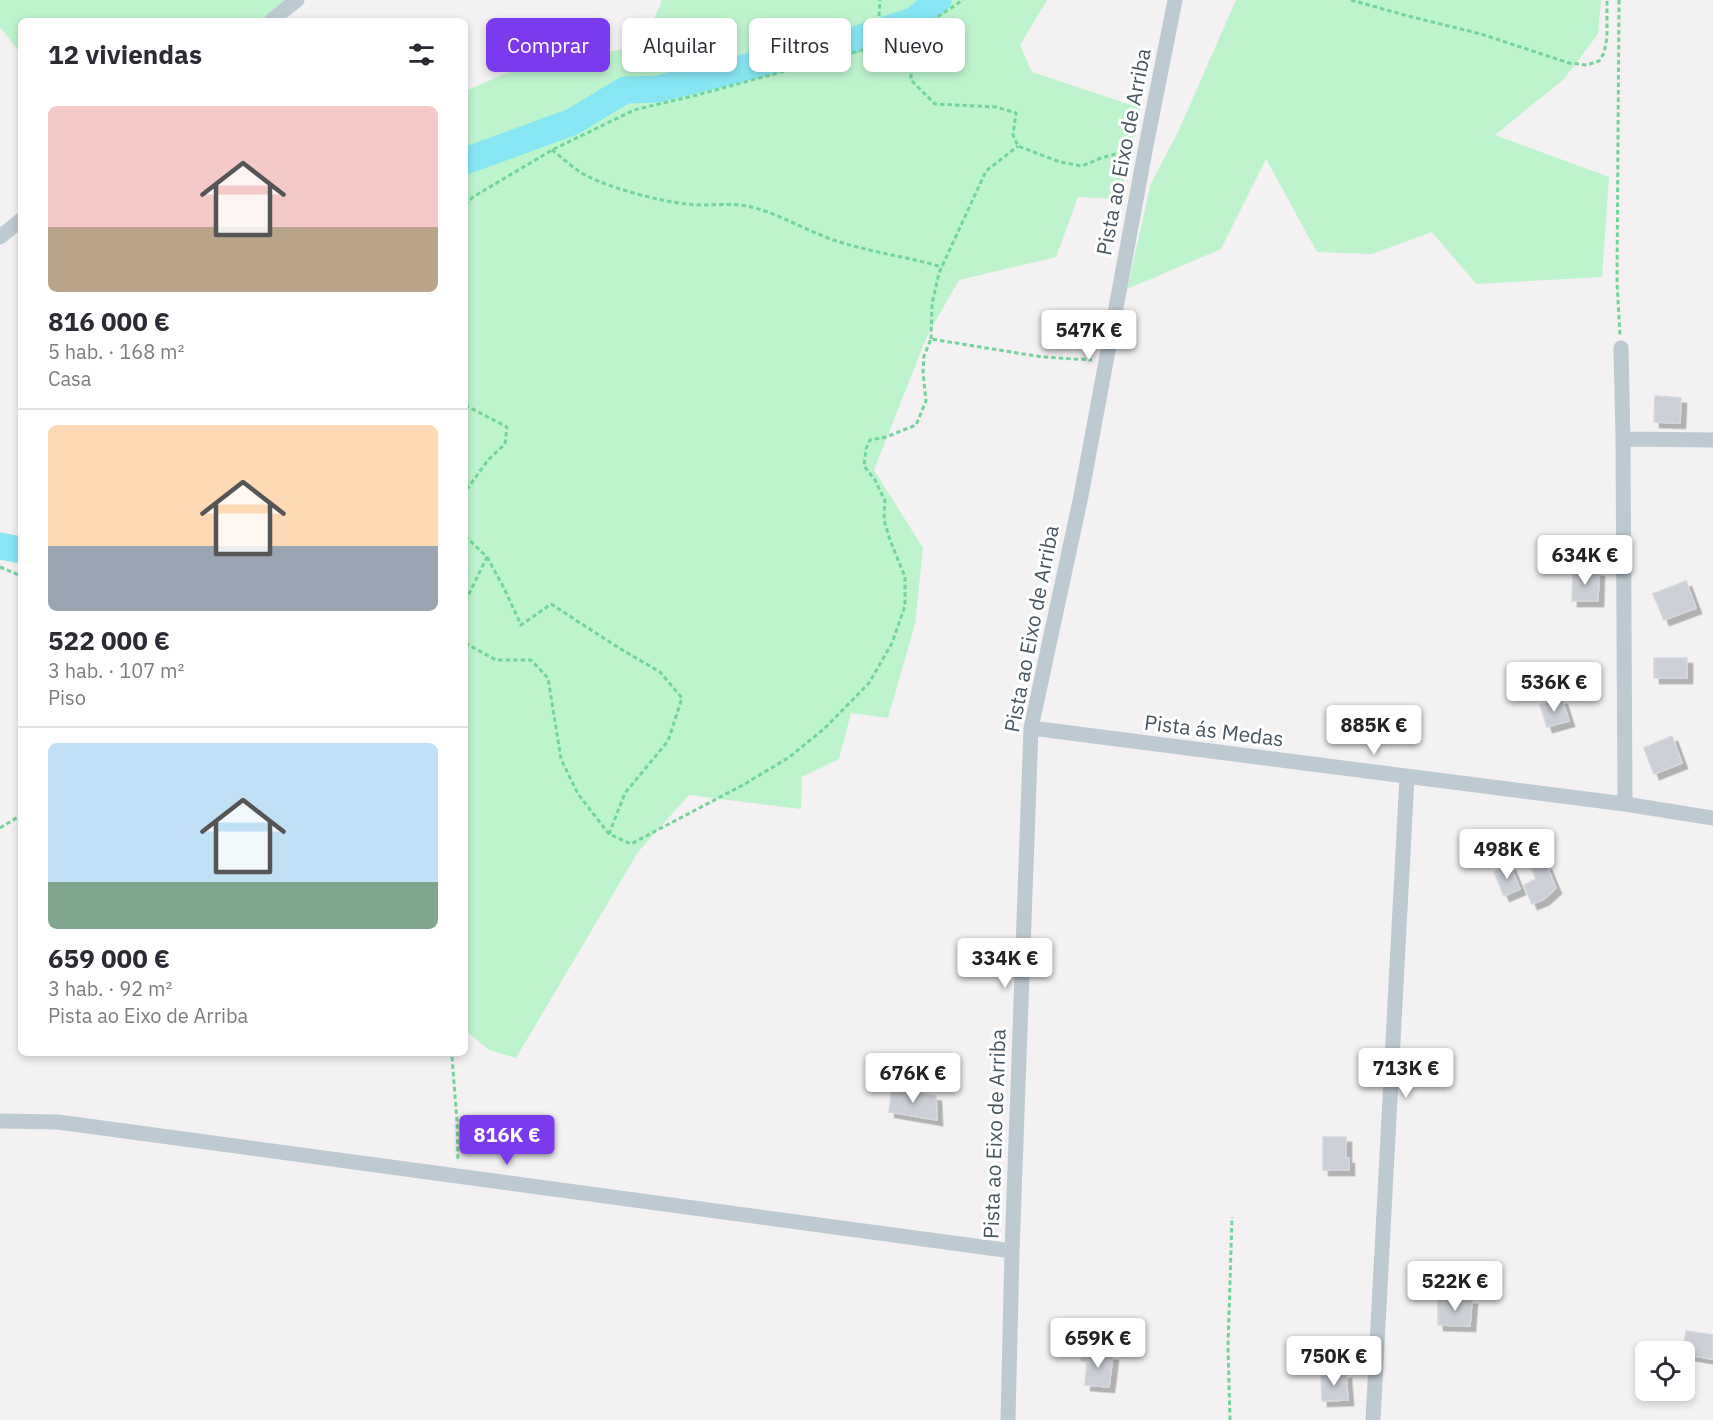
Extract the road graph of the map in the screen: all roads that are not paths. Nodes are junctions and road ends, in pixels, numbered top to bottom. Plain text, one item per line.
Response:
1 (297, 0) edge
2 (1175, 0) edge
3 (274, 18) edge
4 (18, 222) edge
5 (0, 237) edge
6 (1621, 348) road end
7 (1623, 440) junction
8 (1713, 440) edge
9 (1031, 728) junction
10 (1407, 777) junction
11 (1625, 804) junction
12 (1713, 818) edge
13 (0, 1121) edge
14 (1012, 1251) junction
15 (1008, 1420) edge
16 (1373, 1420) edge

1 - 3 street
2 - 9 street, Pista ao Eixo de Arriba
4 - 5 street
6 - 7 street
7 - 8 street
7 - 11 street
9 - 10 street, Pista ás Medas
9 - 14 street, Pista ao Eixo de Arriba
10 - 11 street, Pista ás Medas
10 - 16 street
11 - 12 street, Pista ás Medas
13 - 14 street
14 - 15 street, Pista ao Eixo de Arriba

